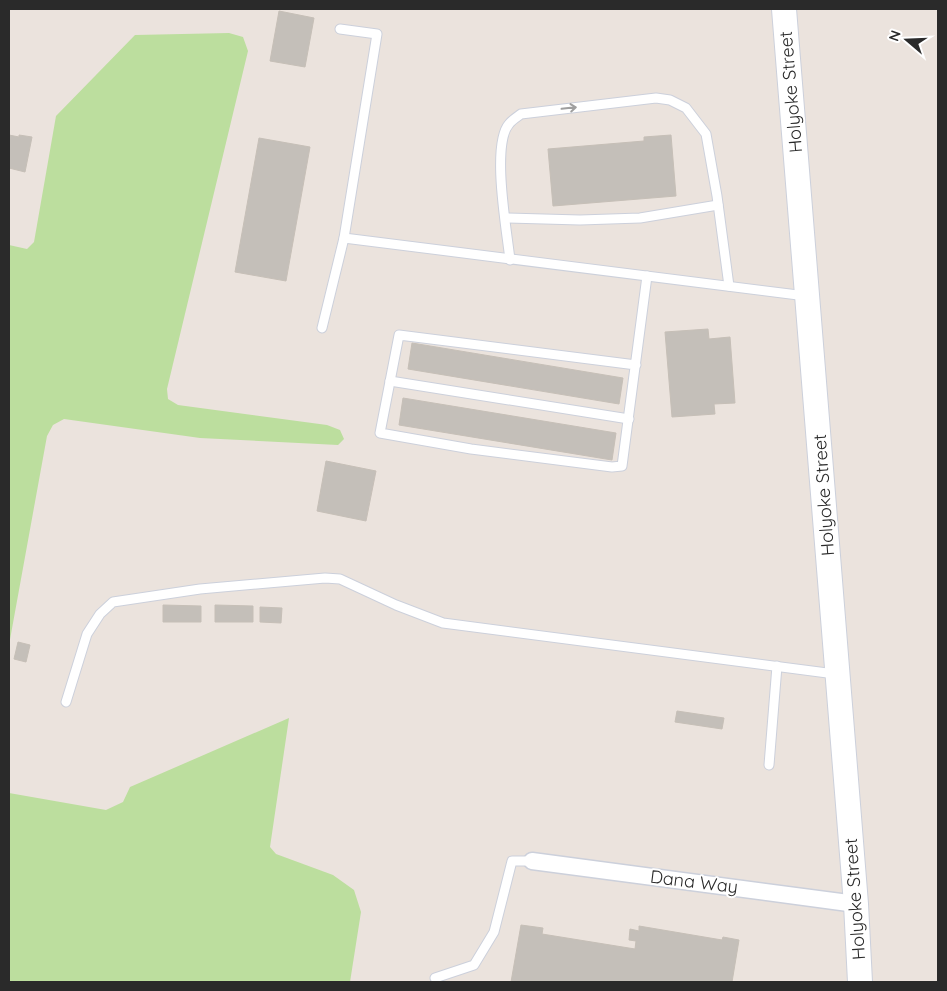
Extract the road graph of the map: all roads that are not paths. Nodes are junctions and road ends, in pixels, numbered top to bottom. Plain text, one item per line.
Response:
1 (784, 9) edge
2 (340, 29) dead end
3 (718, 205) junction
4 (506, 218) junction
5 (344, 238) junction
6 (510, 260) junction
7 (647, 276) junction
8 (729, 286) junction
9 (808, 296) junction
10 (322, 328) dead end
11 (636, 365) junction
12 (390, 380) junction
13 (628, 419) junction
14 (777, 666) junction
15 (838, 674) junction
16 (66, 702) dead end
17 (769, 766) dead end
18 (532, 861) joint
19 (856, 904) junction
20 (435, 978) dead end
21 (860, 982) edge

1 - 9 main road, Holyoke Street
2 - 5 lane
3 - 4 lane
4 -> 3 lane
3 - 8 lane
4 - 6 lane
5 - 6 lane
5 - 10 lane
6 - 7 lane
7 - 8 lane
7 - 11 lane
8 - 9 lane
9 - 15 main road, Holyoke Street
11 - 12 lane
11 - 13 lane
12 - 13 lane
12 - 13 lane
14 - 15 lane
14 - 16 lane
14 - 17 lane
15 - 19 main road, Holyoke Street
18 - 19 street, Dana Way
18 - 20 lane
19 - 21 main road, Holyoke Street

